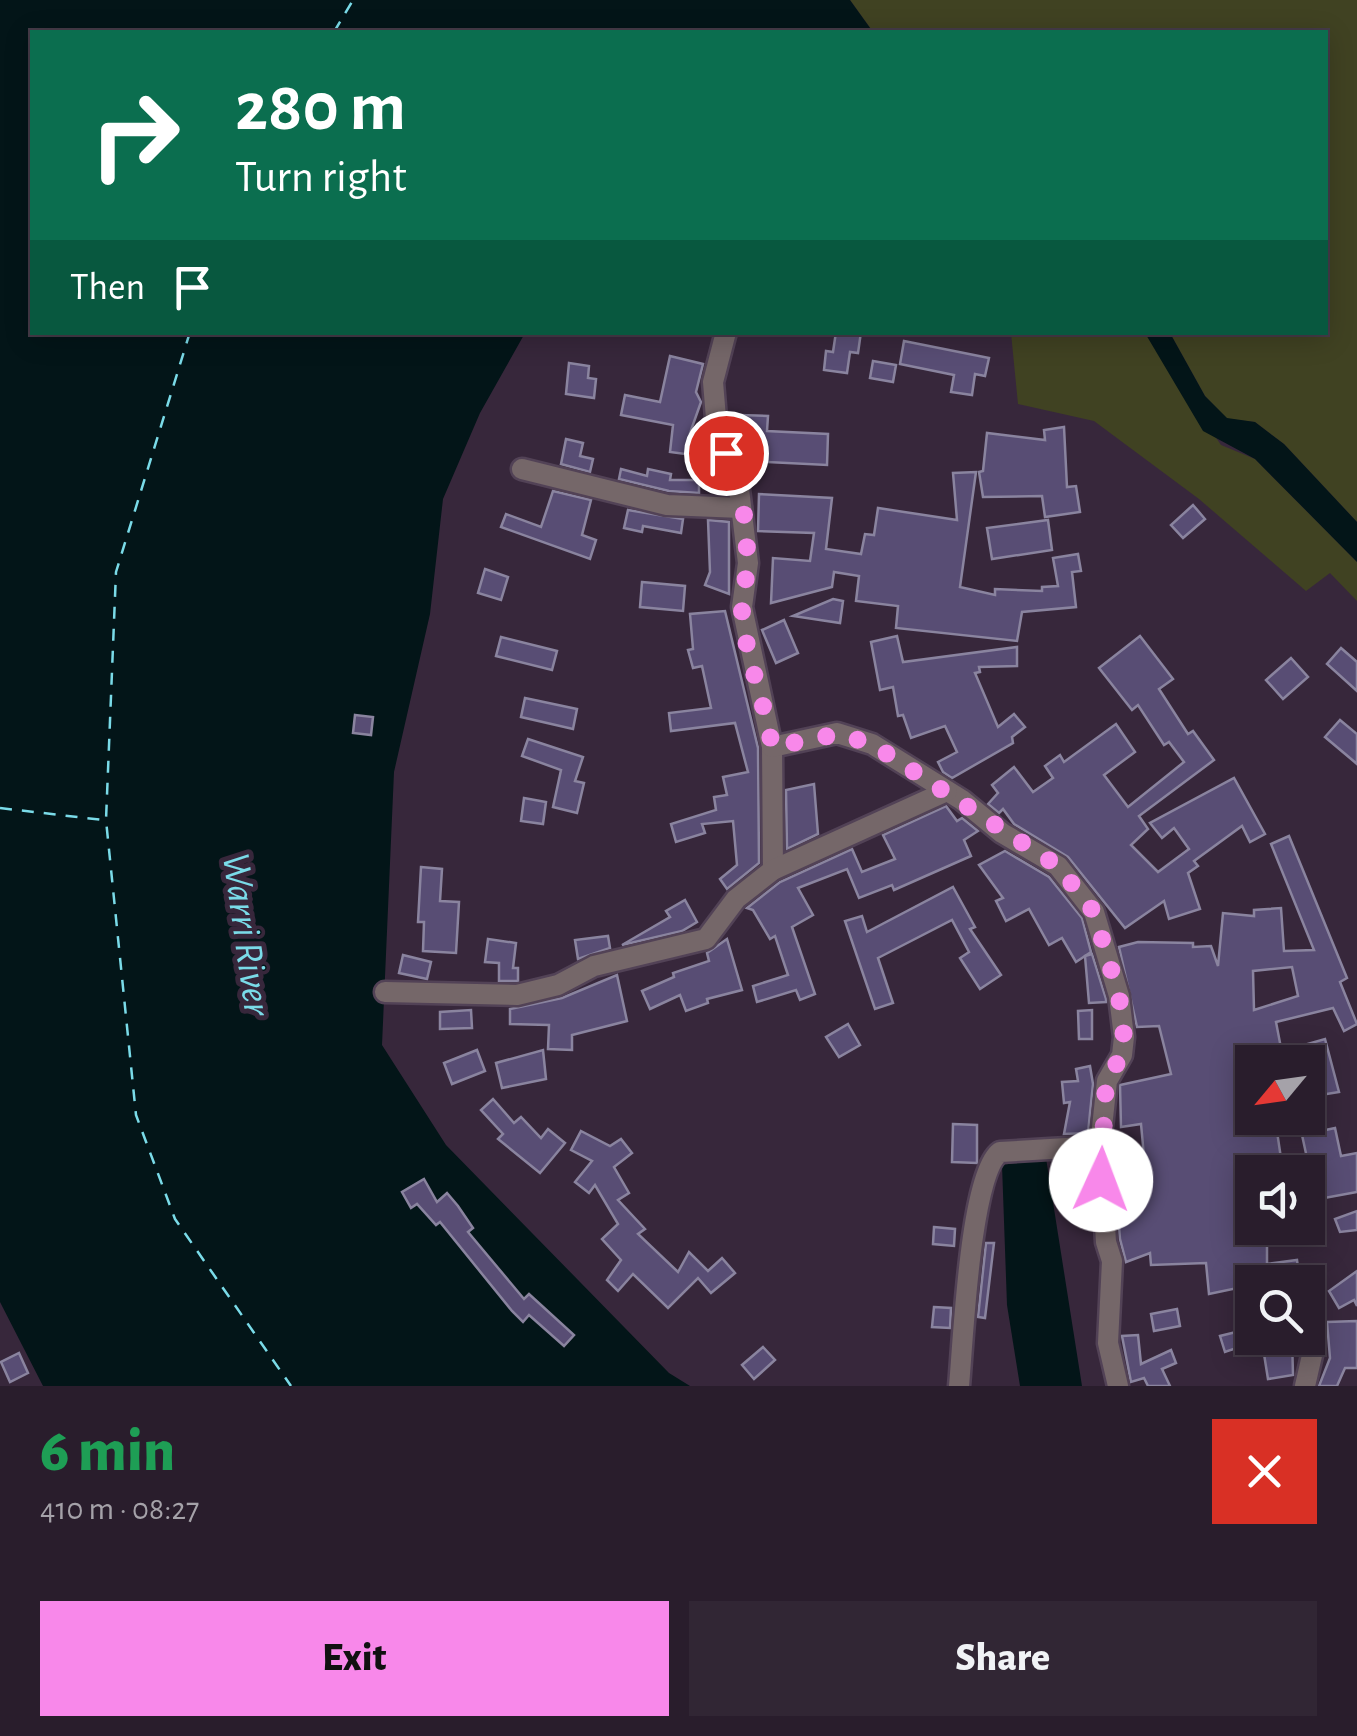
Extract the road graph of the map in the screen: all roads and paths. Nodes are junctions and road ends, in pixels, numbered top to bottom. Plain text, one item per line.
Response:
1 (725, 335) edge
2 (522, 469) dead end
3 (741, 508) junction
4 (772, 747) junction
5 (947, 791) junction
6 (773, 870) junction
7 (385, 992) dead end
8 (1100, 1146) junction
9 (1312, 1355) edge
10 (959, 1386) edge
11 (1118, 1386) edge
12 (1305, 1386) edge

1 - 3 street
2 - 3 street
3 - 4 street
4 - 5 street
4 - 6 street
5 - 6 street
5 - 8 street
6 - 7 street
8 - 10 street
8 - 11 street
9 - 12 street

